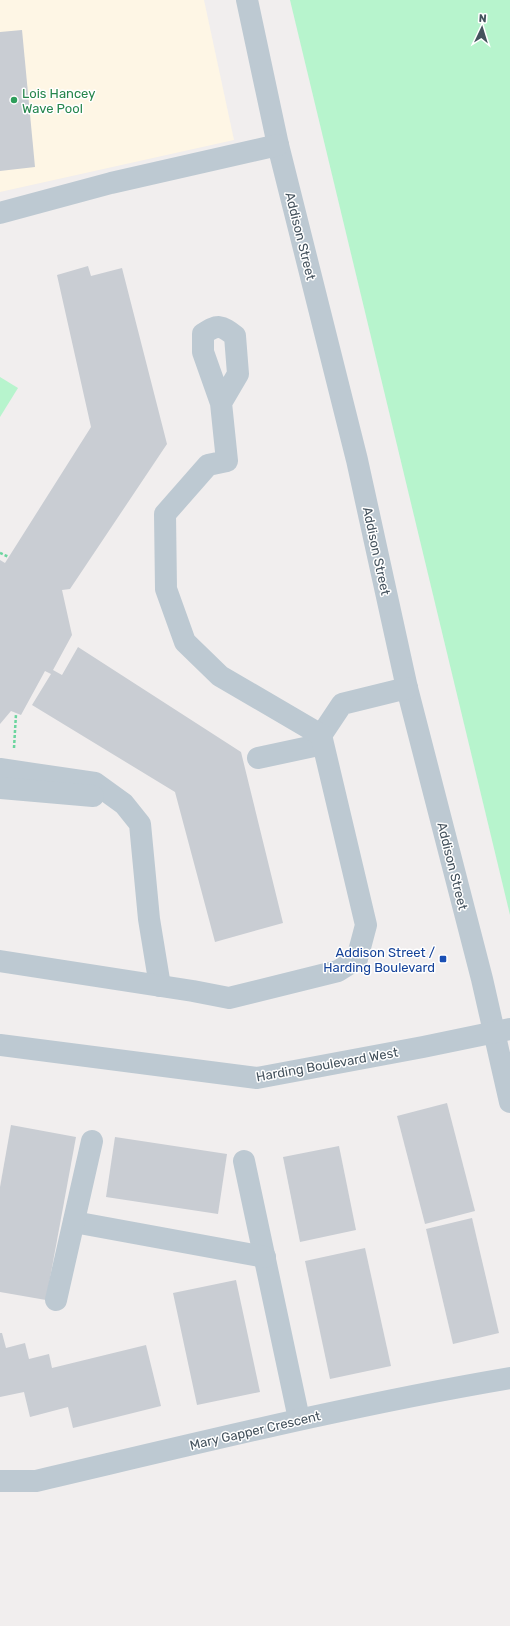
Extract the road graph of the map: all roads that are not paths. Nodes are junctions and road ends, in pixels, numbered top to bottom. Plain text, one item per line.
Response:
1 (247, 0) edge
2 (278, 146) junction
3 (0, 213) edge
4 (221, 403) dead end
5 (407, 688) junction
6 (321, 735) junction
7 (258, 758) dead end
8 (7, 769) edge
9 (0, 788) edge
10 (116, 798) junction
11 (0, 961) edge
12 (160, 986) junction
13 (502, 1031) edge
14 (0, 1045) edge
15 (510, 1102) edge
16 (92, 1142) dead end
17 (244, 1161) dead end
18 (74, 1222) junction
19 (264, 1257) junction
20 (56, 1300) dead end
21 (510, 1378) edge
22 (299, 1419) junction
23 (0, 1481) edge

1 - 2 street, Addison Street
2 - 3 street
2 - 5 street, Addison Street
4 - 6 street
5 - 6 street
5 - 13 street, Addison Street
6 - 7 street
6 - 12 street
8 - 10 street
9 - 10 street
10 - 12 street
11 - 12 street
13 - 14 street, Harding Boulevard West
13 - 15 street, Addison Street
16 - 18 street
17 - 19 street
18 - 19 street
18 - 20 street
19 - 22 street
21 - 22 street, Mary Gapper Crescent
22 - 23 street, Mary Gapper Crescent

